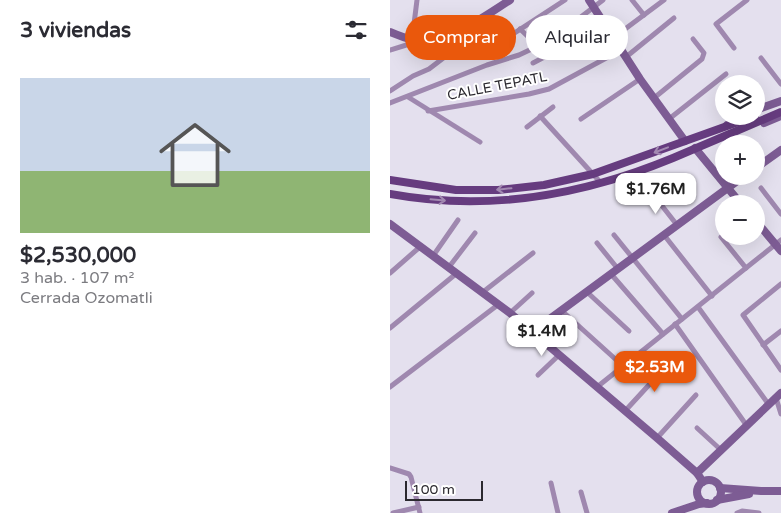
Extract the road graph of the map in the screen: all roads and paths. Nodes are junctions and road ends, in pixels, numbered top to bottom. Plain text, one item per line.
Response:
1 (417, 0) edge
2 (510, 0) edge
3 (565, 0) edge
4 (589, 0) edge
5 (603, 0) edge
6 (632, 0) edge
7 (664, 0) edge
8 (747, 0) edge
9 (594, 7) junction
10 (415, 15) edge
11 (487, 15) edge
12 (584, 15) edge
13 (599, 15) edge
14 (644, 15) junction
15 (674, 18) dead end
16 (628, 27) edge
17 (520, 29) junction
18 (390, 32) edge
19 (516, 32) edge
20 (526, 35) edge
21 (405, 37) edge
22 (693, 39) dead end
23 (405, 46) edge
24 (734, 48) dead end
25 (390, 50) edge
26 (628, 50) edge
27 (526, 52) edge
28 (761, 58) dead end
29 (440, 60) edge
30 (539, 60) edge
31 (609, 60) edge
32 (628, 60) edge
33 (533, 63) dead end
34 (726, 74) dead end
35 (640, 79) junction
36 (781, 84) edge
37 (390, 91) edge
38 (408, 97) junction
39 (654, 98) junction
40 (781, 101) edge
41 (390, 103) edge
42 (553, 107) dead end
43 (765, 107) edge
44 (781, 107) edge
45 (428, 111) junction
46 (781, 112) edge
47 (765, 114) edge
48 (540, 116) junction
49 (765, 116) edge
50 (781, 116) edge
51 (581, 119) dead end
52 (669, 119) junction
53 (731, 125) edge
54 (738, 125) edge
55 (527, 127) dead end
56 (725, 131) junction
57 (685, 141) junction
58 (480, 142) dead end
59 (695, 148) junction
60 (781, 150) edge
61 (765, 162) edge
62 (593, 174) junction
63 (390, 180) edge
64 (601, 184) junction
65 (732, 185) edge
66 (728, 188) junction
67 (761, 188) dead end
68 (652, 193) dead end
69 (390, 194) edge
70 (734, 195) edge
71 (781, 214) edge
72 (458, 220) dead end
73 (390, 224) edge
74 (677, 225) junction
75 (765, 230) edge
76 (475, 233) dead end
77 (614, 235) dead end
78 (664, 235) junction
79 (778, 242) edge
80 (597, 244) dead end
81 (727, 245) edge
82 (420, 246) junction
83 (781, 251) edge
84 (533, 254) dead end
85 (433, 256) junction
86 (633, 258) junction
87 (448, 267) junction
88 (746, 268) junction
89 (614, 271) junction
90 (390, 273) edge
91 (457, 273) junction
92 (781, 284) edge
93 (483, 292) junction
94 (532, 292) dead end
95 (587, 292) junction
96 (712, 296) junction
97 (499, 304) junction
98 (698, 307) junction
99 (561, 310) junction
100 (510, 313) junction
101 (682, 319) junction
102 (676, 324) junction
103 (390, 328) edge
104 (629, 331) dead end
105 (781, 331) edge
106 (532, 332) junction
107 (663, 334) junction
108 (763, 345) junction
109 (559, 355) junction
110 (670, 362) dead end
111 (623, 366) junction
112 (781, 370) edge
113 (538, 375) dead end
114 (390, 387) edge
115 (597, 387) junction
116 (696, 395) dead end
117 (779, 396) edge
118 (768, 405) junction
119 (625, 411) junction
120 (781, 414) edge
121 (748, 426) junction
122 (697, 428) dead end
123 (657, 438) junction
124 (721, 450) junction
125 (390, 468) edge
126 (697, 473) junction
127 (551, 482) dead end
128 (703, 482) junction
129 (720, 488) junction
130 (697, 490) junction
131 (761, 491) junction
132 (781, 491) edge
133 (581, 492) dead end
134 (717, 500) junction
135 (707, 504) junction
136 (419, 507) junction
137 (684, 509) junction
138 (393, 513) edge
139 (420, 513) edge
140 (558, 513) edge
141 (587, 513) edge
142 (672, 513) edge
143 (737, 513) edge
144 (759, 513) edge

1 - 10 street
2 - 11 street
3 - 17 street
4 - 9 street
5 - 9 street
6 - 14 street
7 - 14 street
8 - 24 street
9 - 12 street
9 - 13 street
14 - 16 street
15 - 26 street, CALLE TEPATL
17 - 19 street
17 - 20 street
18 - 21 street
22 - 39 street
23 - 25 street
27 - 38 street
28 - 36 street
29 - 37 street
30 - 33 street
31 - 45 street, CALLE TEPATL
32 - 35 street
34 - 52 street
35 - 39 street
35 - 51 street
38 - 41 street
38 - 45 street, CALLE TEPATL
39 - 52 street
40 - 43 street
42 - 48 street
44 - 47 main road
45 - 58 street, CALLE TEPATL
46 - 49 main road
48 - 55 street
48 - 62 street
50 - 56 street
52 - 57 street
53 - 56 street
54 - 56 main road
56 - 57 main road
56 - 59 main road
57 -> 62 main road
59 - 64 main road
59 - 66 street
60 - 61 street
62 -> 63 main road
62 - 64 street
69 -> 64 main road
65 - 66 street
66 - 70 street
66 - 74 street
67 - 71 street
68 - 74 street
72 - 85 street
73 - 82 street
74 - 78 street
75 - 79 street
76 - 87 street
77 - 86 street
78 - 86 street
78 - 96 street
79 - 83 street
79 - 88 street
80 - 89 street
81 - 88 street
82 - 85 street
82 - 90 street
84 - 93 street
85 - 87 street
86 - 89 street
86 - 101 street
87 - 91 street
88 - 96 street
89 - 95 street
89 - 107 street
91 - 93 street
91 - 103 street
92 - 108 street
93 - 97 street
94 - 100 street
95 - 99 street
95 - 104 street
96 - 98 street
97 - 100 street
97 - 114 street
98 - 101 street
98 - 118 street
99 - 106 street
99 - 111 street
100 - 106 street
101 - 102 street
102 - 107 street
102 - 121 street
105 - 108 street
106 - 109 street
107 - 111 street
108 - 112 street
109 - 113 street
109 - 115 street
110 - 119 street
111 - 115 street
115 - 119 street
116 - 123 street
117 - 118 street
117 - 120 street
118 - 121 street
119 - 123 street
121 - 124 street
122 - 124 street
123 - 126 street
124 - 126 street
125 - 136 street
126 - 128 street
127 - 140 street
128 - 129 street
128 - 130 street
129 - 131 street
129 - 134 street
130 - 135 street
130 - 137 street
131 - 132 street
131 - 134 street
133 - 141 street
134 - 135 street
135 - 137 street
136 - 138 street
136 - 139 street
137 - 142 street
143 - 144 street

